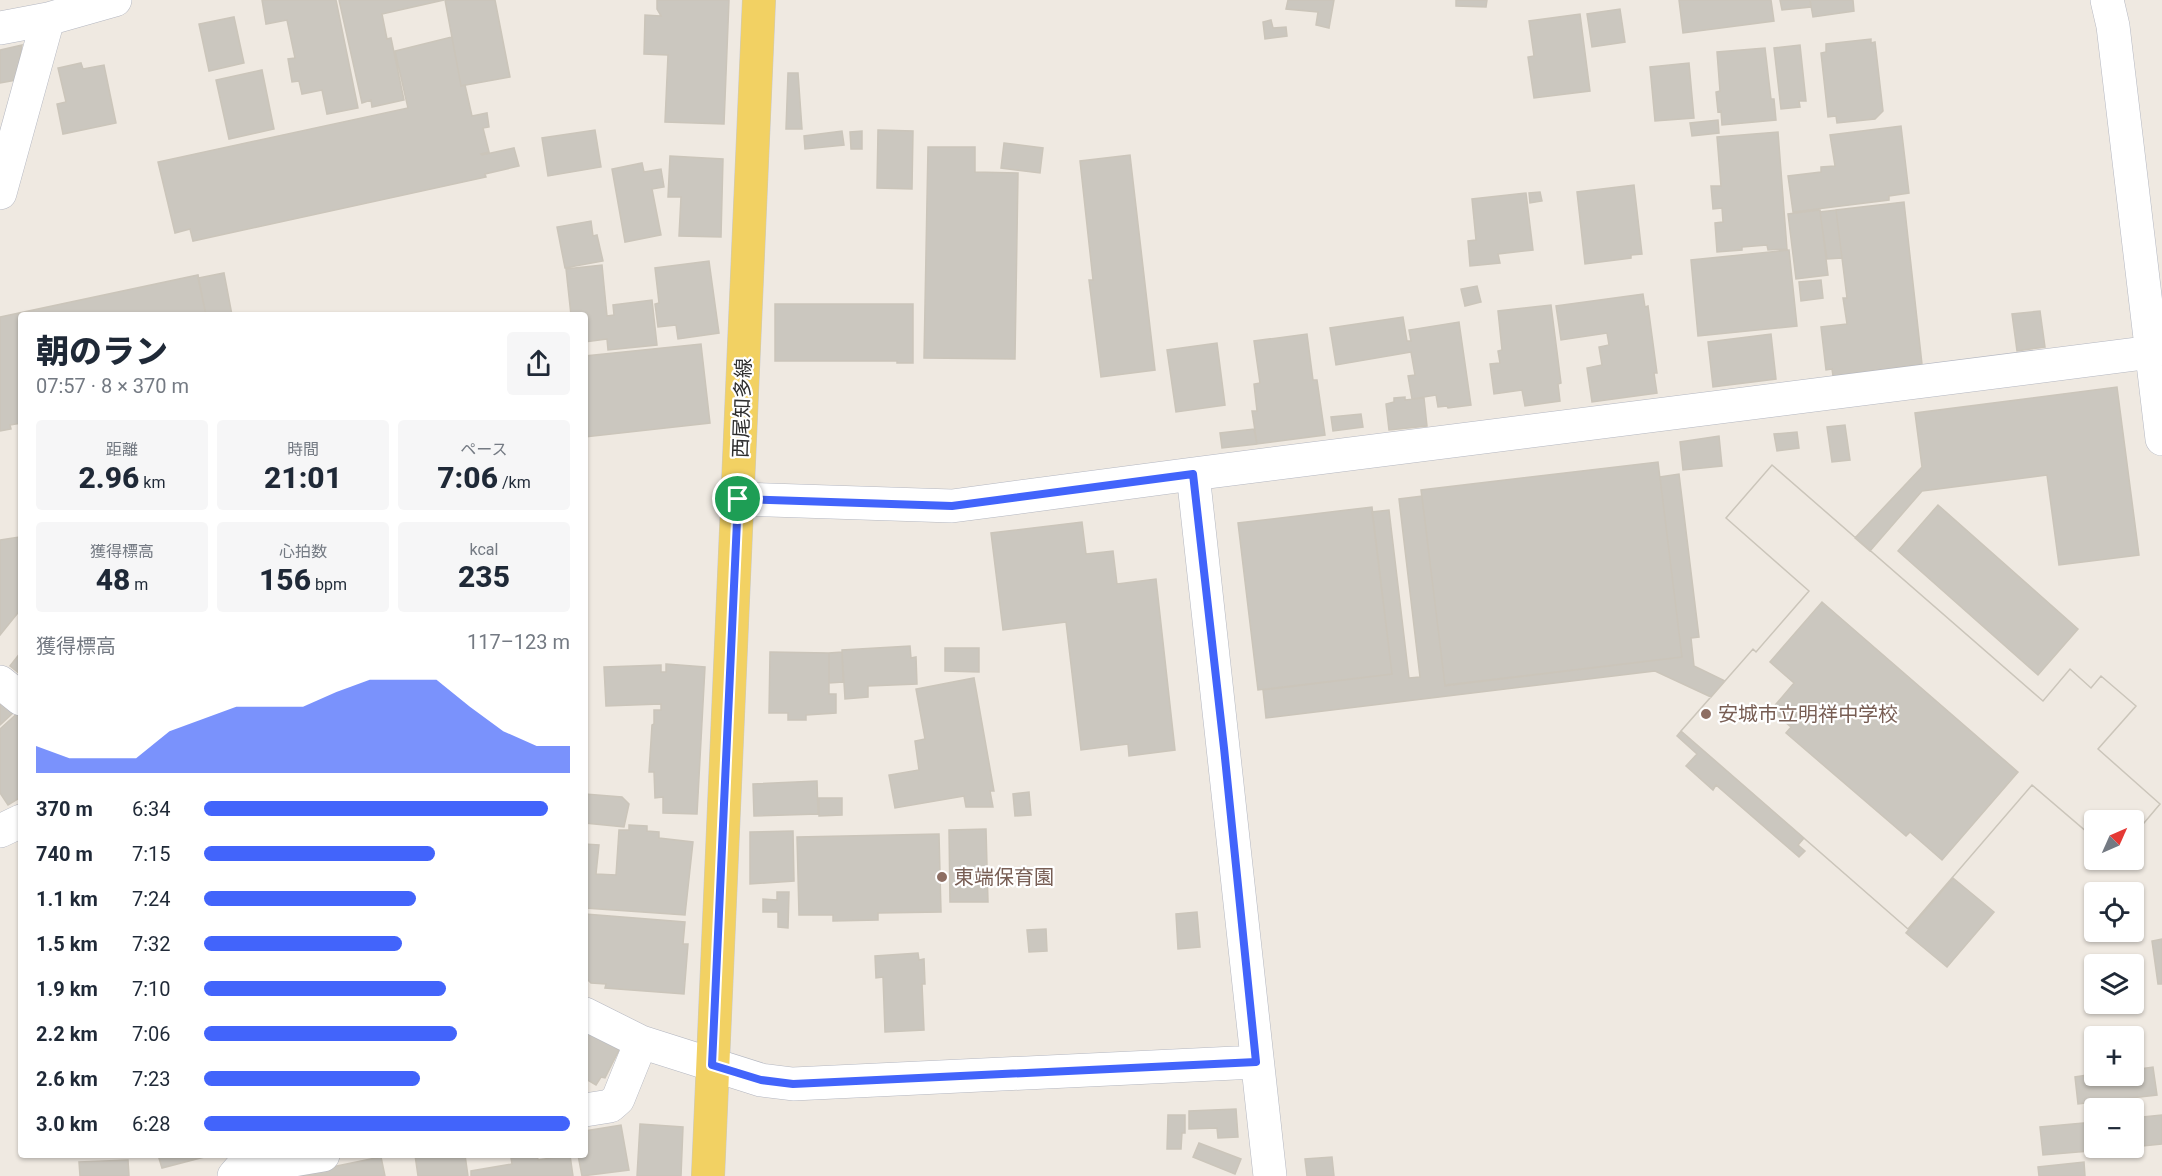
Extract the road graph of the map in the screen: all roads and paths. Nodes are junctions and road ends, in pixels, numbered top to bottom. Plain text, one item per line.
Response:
1 (115, 0) edge
2 (759, 0) edge
3 (2107, 0) edge
4 (48, 19) junction
5 (0, 28) edge
6 (0, 194) edge
7 (2152, 352) junction
8 (2162, 439) edge
9 (1193, 474) junction
10 (738, 499) junction
11 (0, 681) edge
12 (18, 696) edge
13 (18, 822) edge
14 (0, 831) edge
15 (588, 1016) edge
16 (641, 1042) junction
17 (1256, 1062) junction
18 (712, 1065) junction
19 (588, 1110) edge
20 (301, 1158) edge
21 (236, 1167) edge
22 (708, 1176) edge
23 (1270, 1176) edge

1 - 4 street
2 - 10 main road, 西尾知多線
3 - 7 street
4 - 5 street
4 - 6 street
7 - 8 street
7 - 9 street
9 - 10 street
9 - 17 street
10 - 18 main road, 西尾知多線
11 - 12 street
13 - 14 street
15 - 16 street
16 - 18 street
16 - 19 street
17 - 18 street
17 - 23 street
18 - 22 main road, 西尾知多線
20 - 21 street

